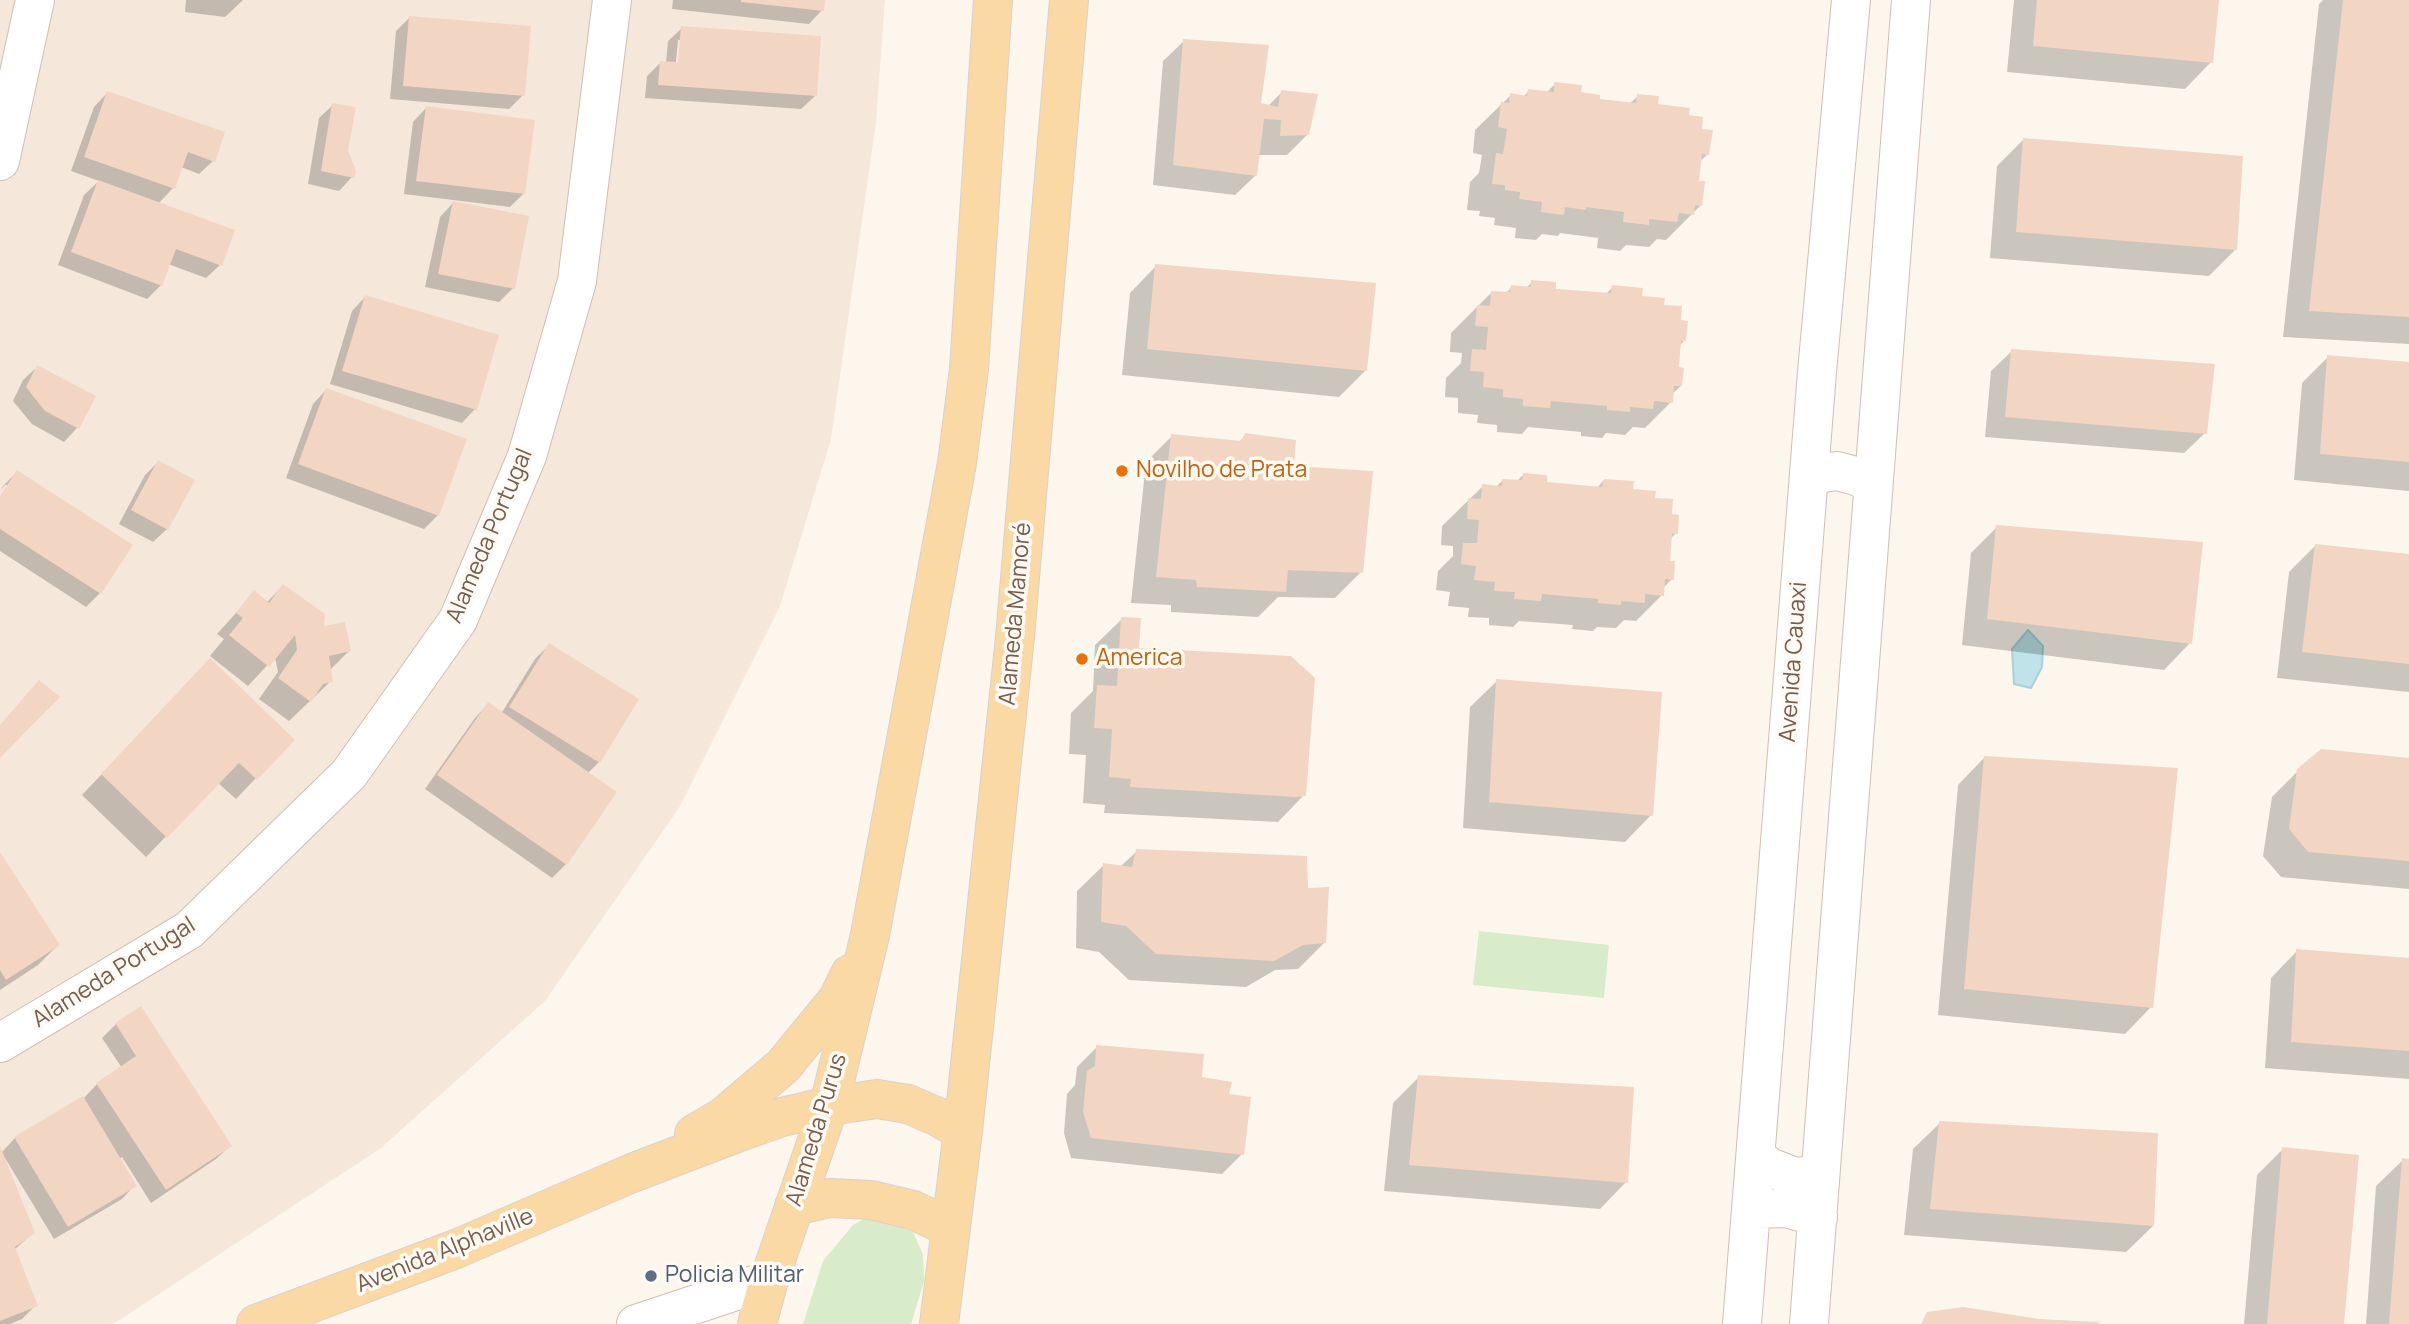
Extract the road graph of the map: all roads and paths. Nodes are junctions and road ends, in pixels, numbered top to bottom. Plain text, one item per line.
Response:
1 (35, 0) edge
2 (612, 0) edge
3 (993, 0) edge
4 (1069, 0) edge
5 (1851, 0) edge
6 (1911, 0) edge
7 (0, 161) edge
8 (1810, 462) junction
9 (1874, 466) junction
10 (870, 934) junction
11 (0, 1043) edge
12 (829, 1106) junction
13 (963, 1131) junction
14 (1756, 1156) junction
15 (632, 1173) junction
16 (1821, 1174) junction
17 (794, 1206) junction
18 (1752, 1209) junction
19 (1818, 1217) junction
20 (951, 1228) junction
21 (769, 1280) junction
22 (256, 1324) edge
23 (636, 1324) edge
24 (757, 1324) edge
25 (939, 1324) edge
26 (1742, 1324) edge
27 (1809, 1324) edge

1 - 7 street
2 - 11 street, Alameda Portugal
3 - 10 main road
4 - 13 main road, Alameda Mamoré
5 - 8 street, Avenida Cauaxi
6 - 9 street
8 - 9 street
8 - 14 street, Avenida Cauaxi
9 - 16 street
10 - 12 main road, Alameda Purus
10 - 15 main road
12 - 13 main road
12 - 15 main road
12 - 17 main road, Alameda Purus
13 - 20 main road, Alameda Mamoré
14 - 16 street
14 - 18 street, Avenida Cauaxi
15 - 22 main road, Avenida Alphaville
16 - 19 street
17 - 20 main road
17 - 21 main road, Alameda Purus
18 - 19 street
18 - 26 street, Avenida Cauaxi
19 - 27 street
20 - 25 main road
21 - 23 street
21 - 24 main road, Alameda Purus

